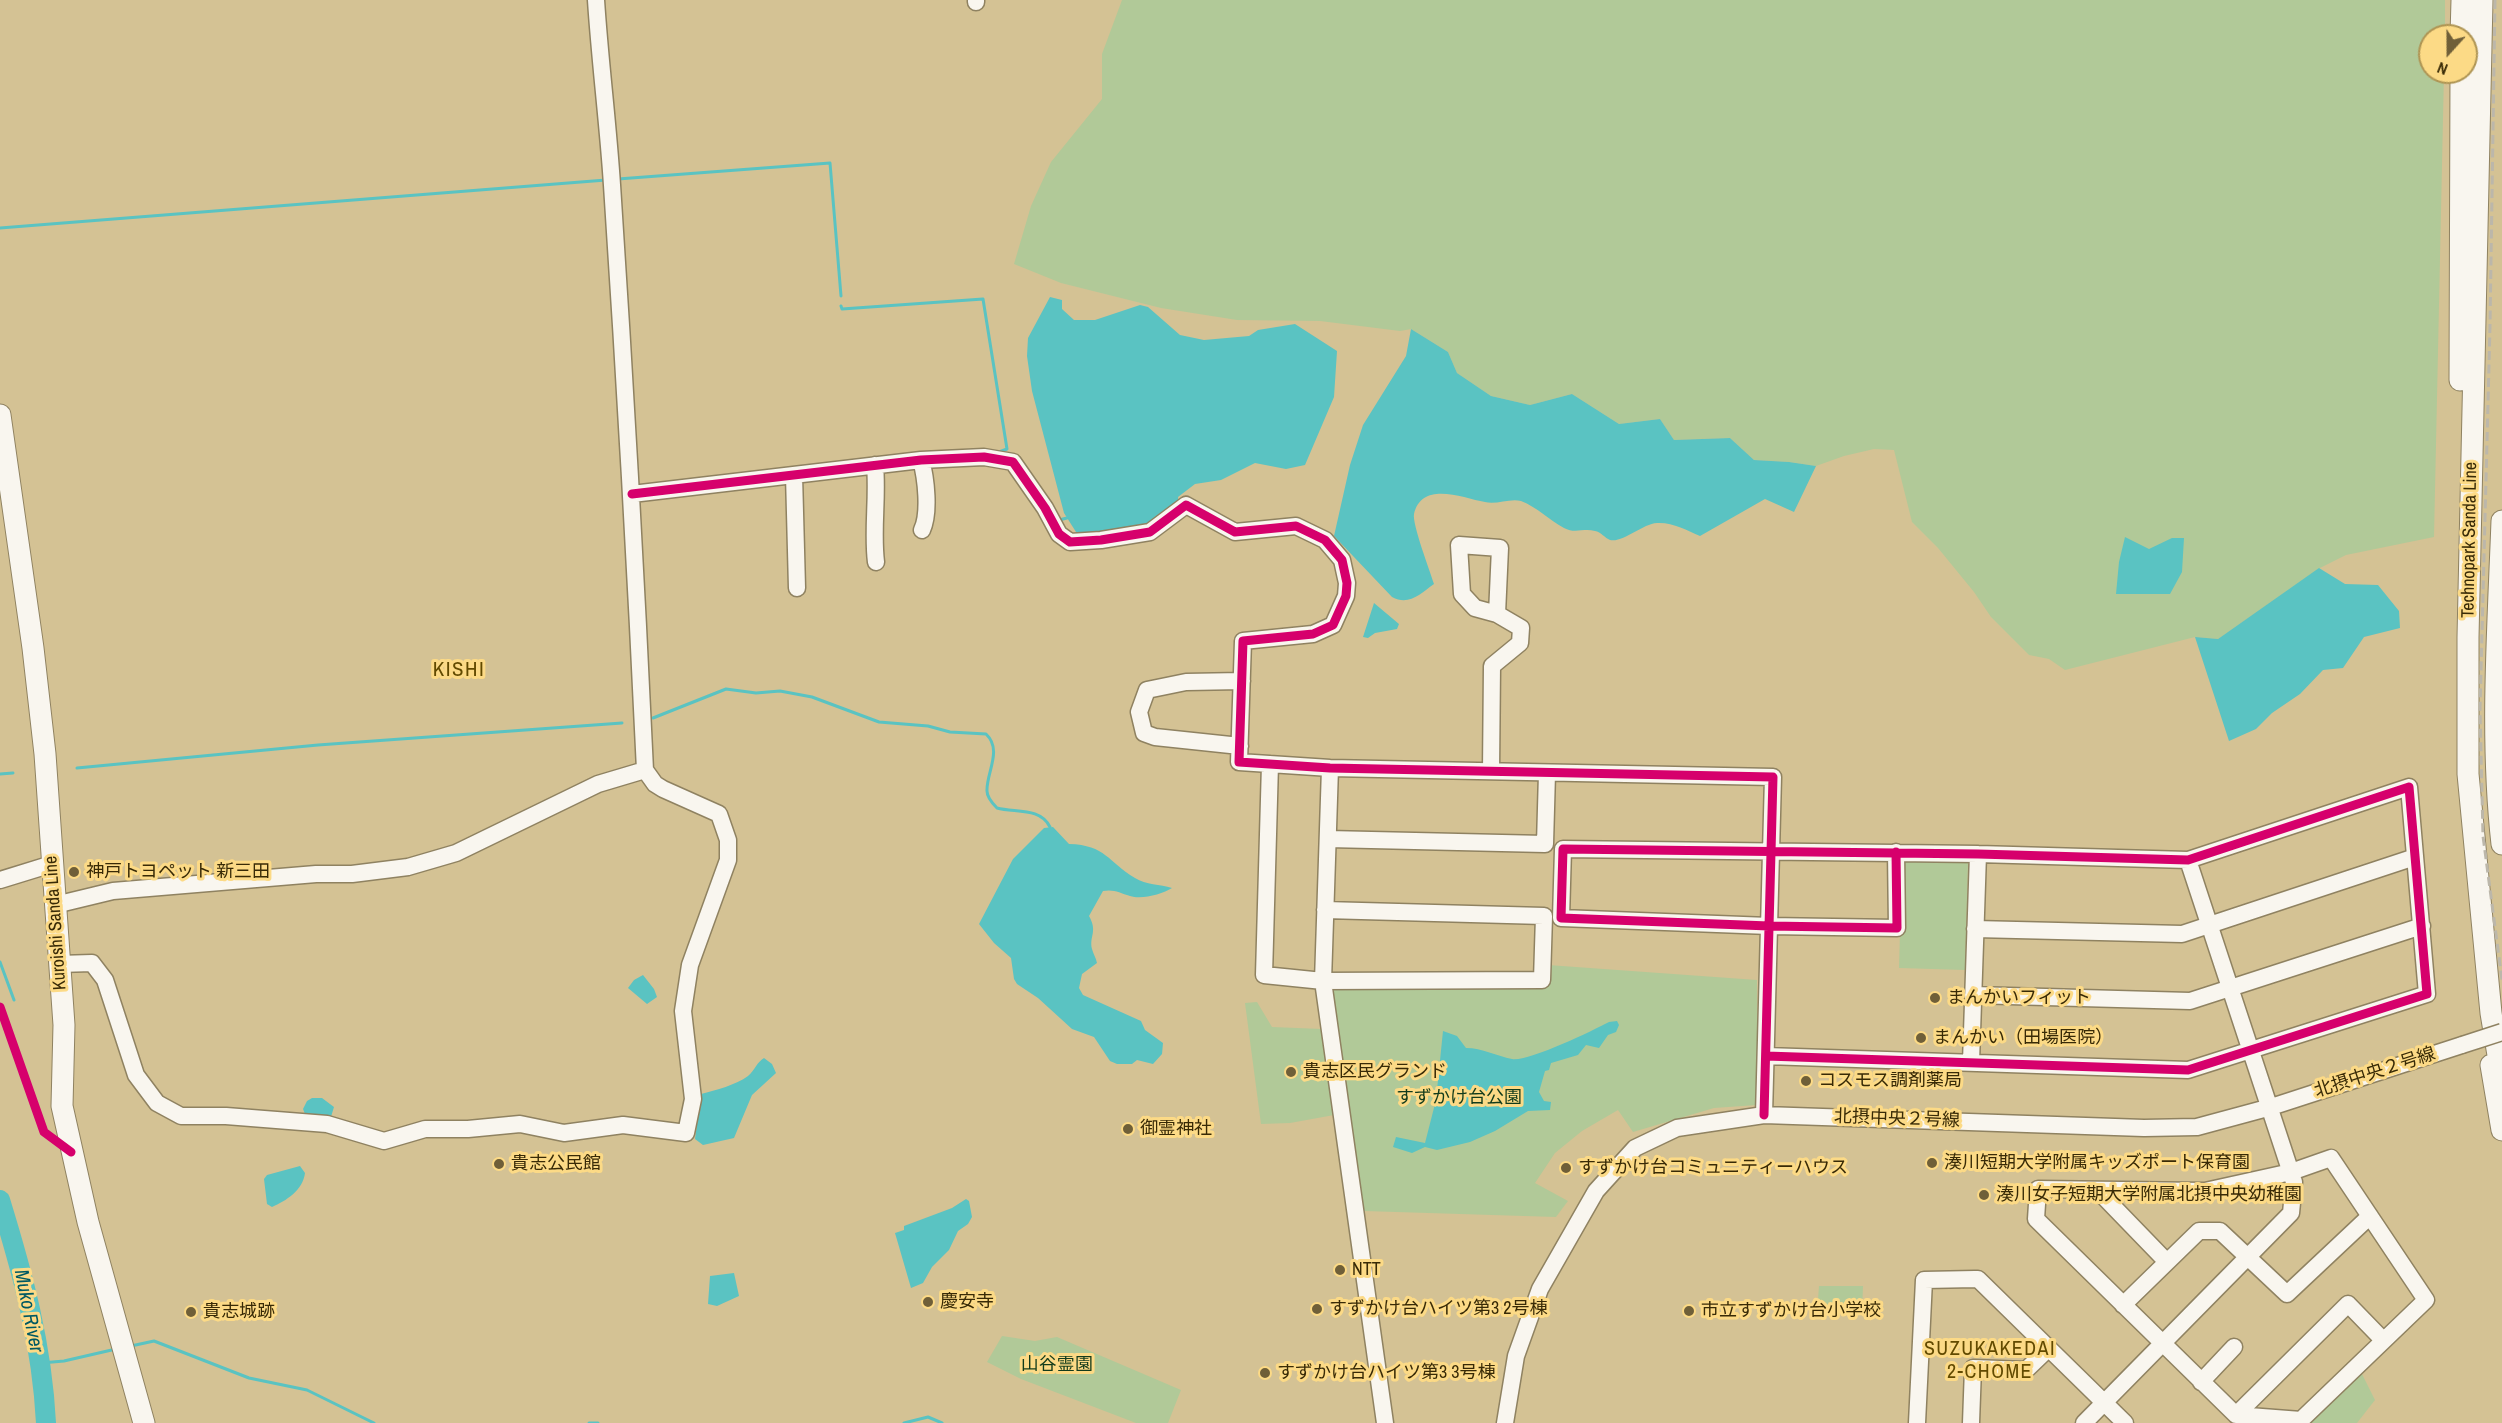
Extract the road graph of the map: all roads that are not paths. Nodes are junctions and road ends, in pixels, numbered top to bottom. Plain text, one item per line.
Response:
1 (596, 0) edge
2 (2462, 0) edge
3 (2482, 0) edge
4 (2461, 24) edge
5 (2461, 84) edge
6 (0, 415) edge
7 (2461, 445) junction
8 (921, 460) junction
9 (875, 465) junction
10 (794, 475) junction
11 (632, 494) junction
12 (2502, 521) edge
13 (922, 530) dead end
14 (876, 562) dead end
15 (797, 588) dead end
16 (2469, 603) junction
17 (1497, 614) dead end
18 (1242, 681) junction
19 (1240, 746) junction
20 (1270, 764) junction
21 (1330, 768) junction
22 (645, 770) junction
23 (1491, 771) junction
24 (1548, 772) junction
25 (1328, 839) junction
26 (2502, 844) edge
27 (1772, 850) junction
28 (1896, 852) junction
29 (1978, 854) junction
30 (2415, 857) junction
31 (2188, 860) junction
32 (52, 864) junction
33 (0, 880) edge
34 (55, 905) junction
35 (1325, 910) junction
36 (1769, 926) junction
37 (2210, 926) junction
38 (2422, 926) junction
39 (1975, 929) junction
40 (59, 964) junction
41 (1323, 981) junction
42 (2231, 989) junction
43 (1973, 995) junction
44 (2502, 1032) edge
45 (2252, 1052) junction
46 (1766, 1056) junction
47 (1971, 1062) junction
48 (2502, 1079) edge
49 (2271, 1107) junction
50 (1764, 1114) junction
51 (2502, 1130) edge
52 (2291, 1172) junction
53 (2103, 1190) junction
54 (2370, 1216) junction
55 (2249, 1257) junction
56 (2167, 1263) junction
57 (2123, 1305) junction
58 (2384, 1340) junction
59 (2163, 1345) junction
60 (2234, 1347) dead end
61 (2049, 1348) junction
62 (2201, 1382) junction
63 (2105, 1403) junction
64 (2236, 1415) junction
65 (144, 1423) edge
66 (1384, 1423) edge
67 (1505, 1423) edge
68 (1917, 1423) edge
69 (1971, 1423) edge
70 (2084, 1423) edge
71 (2125, 1423) edge

1 - 11 street
2 - 4 main road
3 - 16 main road, Technopark Sanda Line
5 - 7 main road
6 - 32 main road, Kuroishi Sanda Line
7 - 16 main road
7 - 51 main road
8 - 9 street
8 - 13 street
8 - 18 street
9 - 10 street
9 - 14 street
10 - 11 street
10 - 15 street
11 - 22 street
12 - 26 main road, Technopark Sanda Line
16 - 48 main road, Technopark Sanda Line
17 - 23 street
18 - 19 street
18 - 19 street
19 - 20 street
20 - 21 street
20 - 41 street
21 - 23 street
21 - 25 street
22 - 34 street
22 - 40 street
23 - 24 street
24 - 25 street
24 - 27 street
25 - 35 street
27 - 28 street
27 - 36 street
27 - 36 street
28 - 29 street
28 - 36 street
29 - 31 street
29 - 39 street
30 - 31 street
30 - 37 street
30 - 38 street
31 - 37 street
32 - 33 street
32 - 34 main road, Kuroishi Sanda Line
34 - 40 main road, Kuroishi Sanda Line
35 - 41 street
35 - 41 street
36 - 46 street
37 - 39 street
37 - 42 street
38 - 42 street
38 - 45 street
39 - 43 street
40 - 65 main road, Kuroishi Sanda Line
41 - 66 street
42 - 43 street
42 - 45 street
43 - 47 street
44 - 49 street, 北摂中央２号線, bridge
45 - 47 street
45 - 49 street
46 - 47 street
46 - 50 street
49 - 50 street, 北摂中央２号線
49 - 52 street
50 - 67 street, 北摂中央２号線
52 - 53 street
52 - 54 street
52 - 55 street
53 - 56 street
53 - 57 street
54 - 55 street
54 - 58 street
55 - 56 street
55 - 59 street
56 - 57 street
57 - 59 street
58 - 64 street
58 - 64 street
59 - 62 street
59 - 63 street
60 - 62 street
61 - 63 street
61 - 68 street
61 - 69 street
62 - 64 street
63 - 70 street
63 - 71 street

